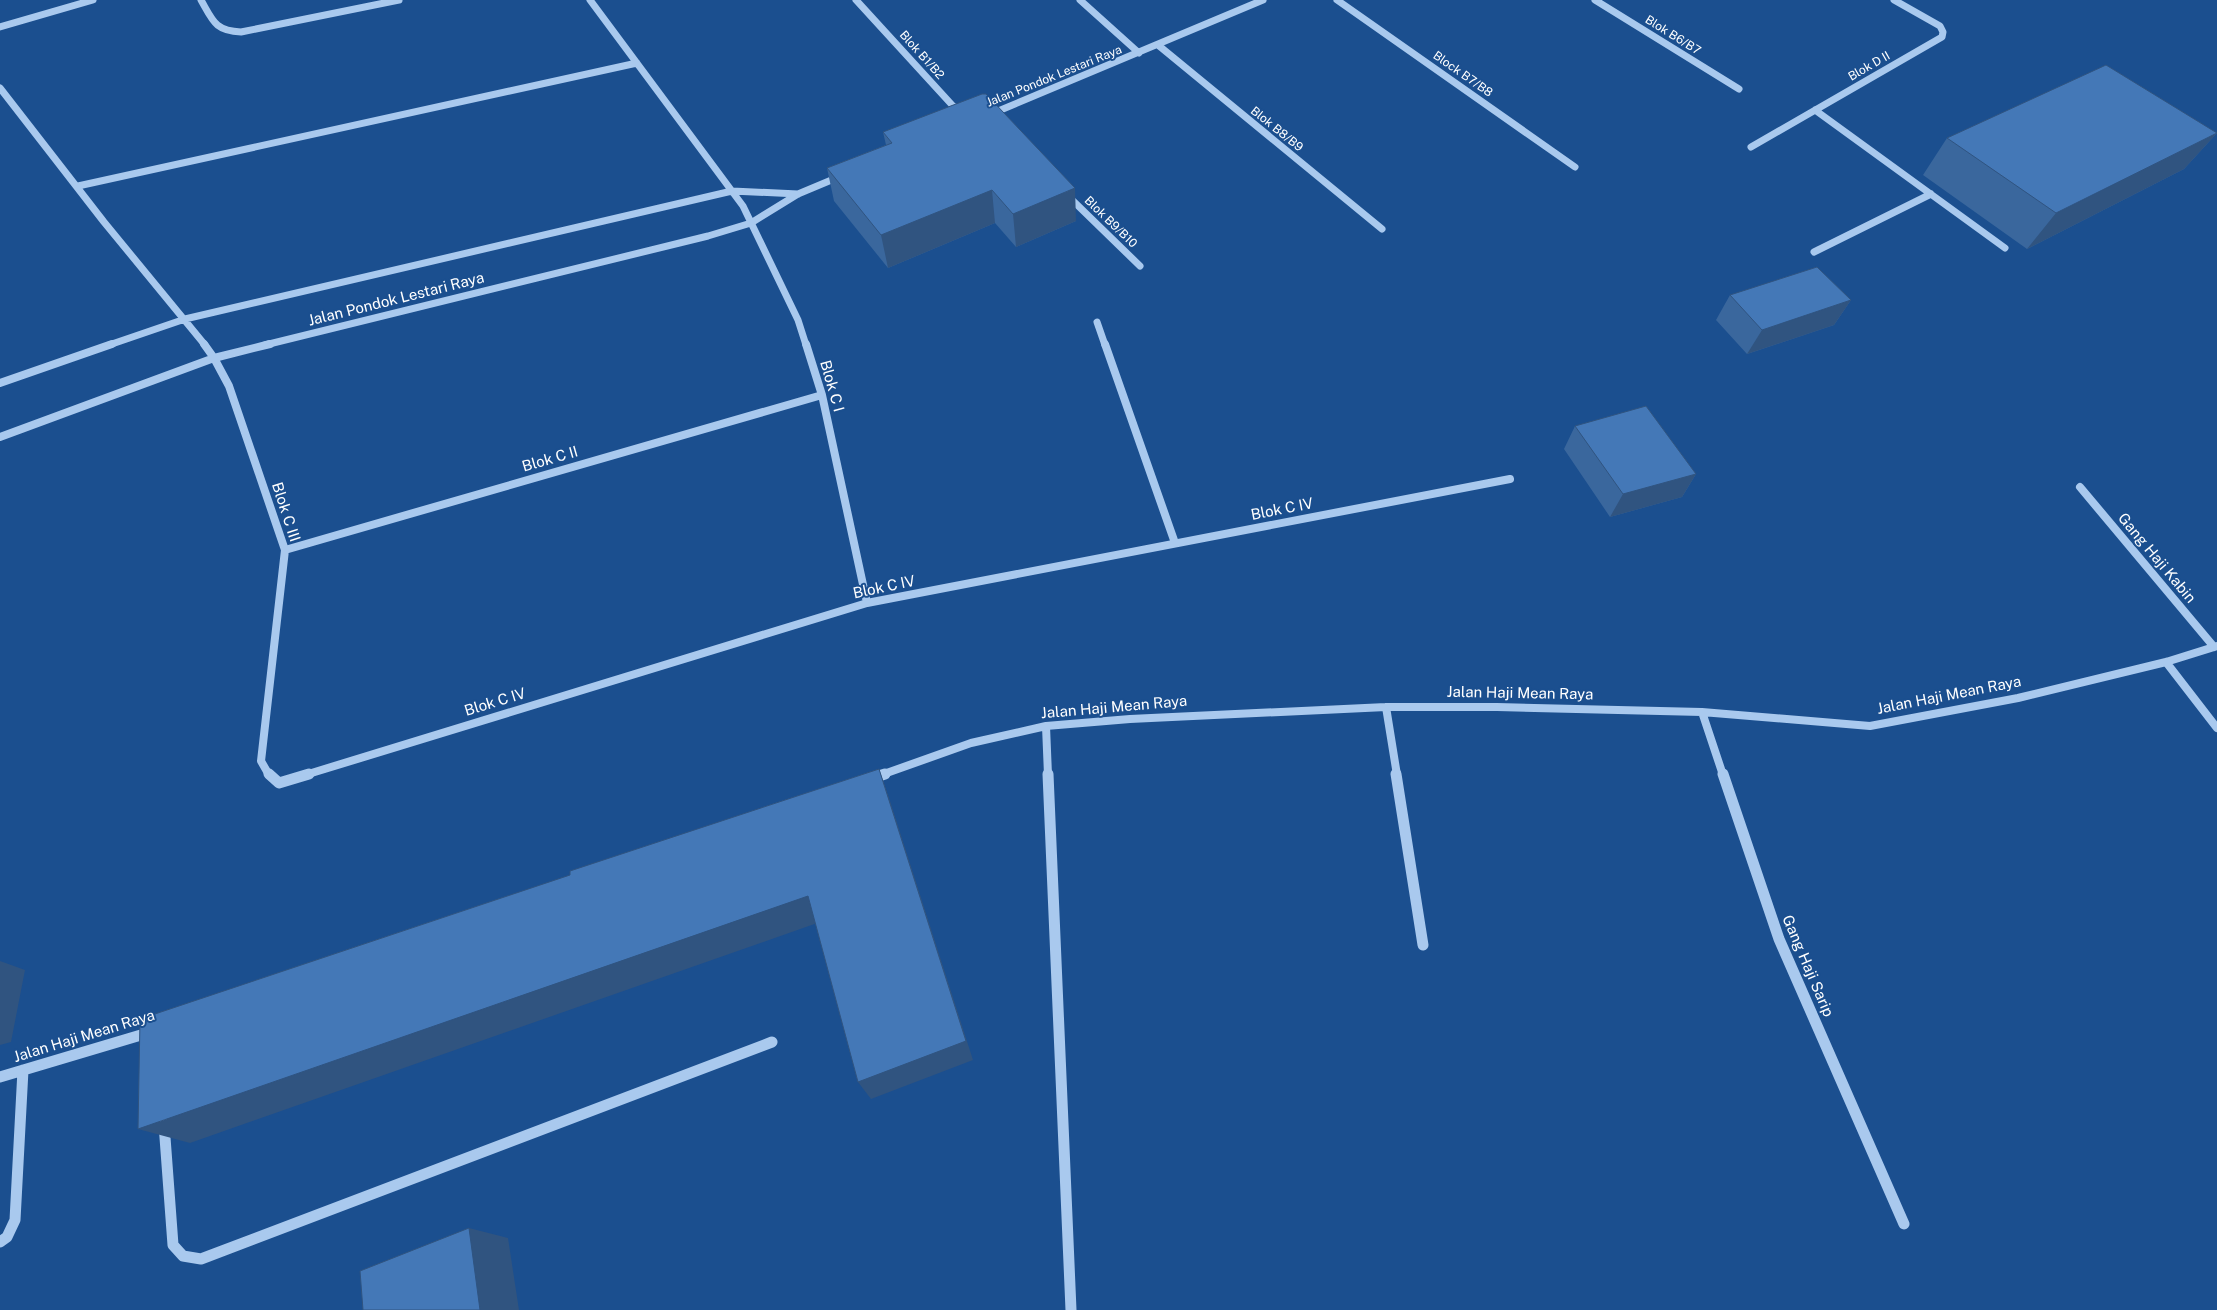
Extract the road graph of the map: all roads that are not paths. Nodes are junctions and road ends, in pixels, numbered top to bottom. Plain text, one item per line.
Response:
1 (93, 0) edge
2 (201, 0) edge
3 (359, 0) edge
4 (399, 0) edge
5 (590, 0) edge
6 (856, 0) edge
7 (1080, 0) edge
8 (1263, 0) edge
9 (1338, 0) edge
10 (1595, 0) edge
11 (1894, 0) edge
12 (364, 8) junction
13 (0, 27) edge
14 (1158, 45) junction
15 (1139, 53) junction
16 (637, 63) junction
17 (0, 88) edge
18 (1739, 89) dead end
19 (1815, 110) junction
20 (968, 115) edge
21 (985, 116) edge
22 (1751, 147) dead end
23 (1575, 167) dead end
24 (852, 172) edge
25 (78, 186) junction
26 (732, 191) junction
27 (1063, 191) edge
28 (798, 194) junction
29 (1931, 194) junction
30 (751, 223) junction
31 (1382, 229) dead end
32 (2005, 248) dead end
33 (1814, 252) dead end
34 (1140, 266) dead end
35 (185, 319) junction
36 (1097, 322) dead end
37 (214, 358) junction
38 (0, 383) edge
39 (822, 395) junction
40 (0, 437) edge
41 (1510, 479) dead end
42 (2080, 486) dead end
43 (1175, 543) junction
44 (285, 550) junction
45 (867, 603) junction
46 (2215, 646) edge
47 (2166, 662) junction
48 (1386, 707) junction
49 (1702, 712) junction
50 (1046, 726) junction
51 (2217, 728) edge
52 (279, 783) joint
53 (859, 783) edge
54 (1423, 944) dead end
55 (157, 1035) edge
56 (772, 1042) dead end
57 (23, 1070) junction
58 (0, 1077) edge
59 (163, 1116) edge
60 (1904, 1224) dead end
61 (0, 1242) edge
62 (1071, 1310) edge

1 - 13 street
2 - 12 street
3 - 12 street
4 - 12 street
5 - 16 street, Blok C I
6 - 20 street, Blok B1/B2
7 - 15 street
8 - 14 street, Jalan Pondok Lestari Raya
9 - 23 street, Block B7/B8
10 - 18 street, Blok B6/B7
11 - 19 street, Blok D II
14 - 15 street, Jalan Pondok Lestari Raya
14 - 31 street, Blok B8/B9
15 - 21 street, Jalan Pondok Lestari Raya
16 - 25 street
16 - 26 street, Blok C I
17 - 25 street
19 - 22 street, Blok D II
19 - 29 street
24 - 28 street, Jalan Pondok Lestari Raya
25 - 35 street
26 - 28 street, Jalan Pondok Lestari Raya
26 - 30 street, Blok C I
26 - 35 street, Jalan Pondok Lestari Raya
27 - 34 street, Blok B9/B10
28 - 30 street, Jalan Pondok Lestari Raya
29 - 32 street
29 - 33 street
30 - 37 street, Jalan Pondok Lestari Raya
30 - 39 street, Blok C I
35 - 37 street, Blok C III
35 - 38 street, Jalan Pondok Lestari Raya
36 - 43 street
37 - 40 street, Jalan Pondok Lestari Raya
37 - 44 street, Blok C III
39 - 44 street, Blok C II
39 - 45 street, Blok C I
41 - 43 street, Blok C IV
42 - 46 street, Gang Haji Kabin
43 - 45 street, Blok C IV
44 - 52 street, Blok C III
45 - 52 street, Blok C IV
46 - 47 street, Jalan Haji Mean Raya
47 - 49 street, Jalan Haji Mean Raya
47 - 51 street
48 - 49 street, Jalan Haji Mean Raya
48 - 50 street, Jalan Haji Mean Raya
48 - 54 street
49 - 60 street, Gang Haji Sarip
50 - 53 street, Jalan Haji Mean Raya
50 - 62 street
55 - 57 street, Jalan Haji Mean Raya
56 - 59 street
57 - 58 street, Jalan Haji Mean Raya
57 - 61 street

